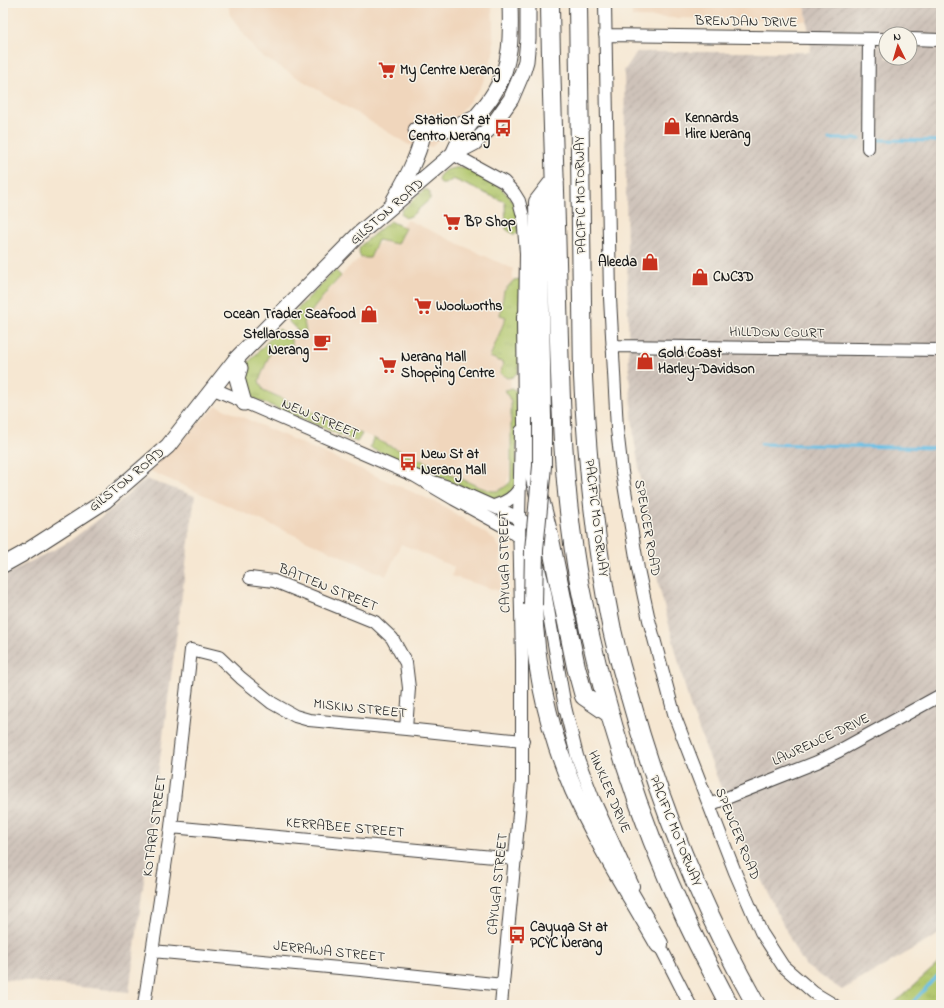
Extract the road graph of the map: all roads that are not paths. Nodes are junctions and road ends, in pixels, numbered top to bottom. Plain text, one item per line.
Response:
1 (510, 3) edge
2 (528, 3) edge
3 (550, 3) edge
4 (578, 3) edge
5 (605, 3) edge
6 (605, 35) junction
7 (869, 39) junction
8 (878, 39) edge
9 (918, 40) edge
10 (941, 40) edge
11 (476, 118) junction
12 (868, 148) dead end
13 (453, 154) junction
14 (555, 180) junction
15 (389, 209) junction
16 (322, 272) junction
17 (526, 317) junction
18 (612, 346) junction
19 (941, 350) edge
20 (240, 368) junction
21 (214, 389) junction
22 (244, 403) junction
23 (415, 476) junction
24 (520, 488) junction
25 (494, 506) junction
26 (519, 518) junction
27 (519, 536) junction
28 (3, 565) edge
29 (542, 576) junction
30 (250, 578) dead end
31 (191, 650) joint
32 (941, 694) edge
33 (609, 713) junction
34 (406, 729) junction
35 (523, 741) junction
36 (709, 804) junction
37 (171, 827) junction
38 (516, 859) junction
39 (659, 944) junction
40 (152, 951) junction
41 (503, 985) junction
42 (144, 1005) edge
43 (502, 1005) edge
44 (690, 1005) edge
45 (729, 1005) edge
46 (756, 1005) edge
47 (834, 1005) edge

1 - 11 main road
2 - 13 main road
3 - 14 highway, PACIFIC MOTORWAY
4 - 46 highway, PACIFIC MOTORWAY
5 - 6 street, SPENCER ROAD
6 - 7 street, BRENDAN DRIVE
6 - 18 street, SPENCER ROAD
7 - 8 street, BRENDAN DRIVE
7 - 12 street
9 - 10 street
11 - 13 main road
11 - 15 main road
13 - 15 main road, GILSTON ROAD
13 - 17 street, CAYUGA STREET
14 - 33 highway, PACIFIC MOTORWAY
14 - 39 highway, bridge
15 - 16 main road, GILSTON ROAD
16 - 20 main road, GILSTON ROAD
16 - 21 main road, GILSTON ROAD
17 - 24 street, CAYUGA STREET
17 - 33 highway
18 - 19 street, HILLDON COURT
18 - 36 street, SPENCER ROAD
20 - 21 main road, GILSTON ROAD
20 - 22 main road
21 - 22 street, NEW STREET
21 - 28 main road, GILSTON ROAD
22 - 23 street, NEW STREET
23 - 25 street, NEW STREET
23 - 27 street, NEW STREET
24 - 25 street
24 - 26 street, CAYUGA STREET
25 - 26 street, NEW STREET
26 - 27 street, CAYUGA STREET
26 - 29 street, HINKLER DRIVE
27 - 29 street, HINKLER DRIVE
27 - 35 street, CAYUGA STREET
29 - 39 street, HINKLER DRIVE
30 - 34 street, BATTEN STREET
31 - 34 street, MISKIN STREET
31 - 37 street, KOTARA STREET
32 - 36 street, LAWRENCE DRIVE
33 - 45 highway, PACIFIC MOTORWAY
34 - 35 street, MISKIN STREET
35 - 38 street, CAYUGA STREET
36 - 47 street, SPENCER ROAD
37 - 38 street, KERRABEE STREET
37 - 40 street, KOTARA STREET
38 - 41 street, CAYUGA STREET
39 - 44 street, HINKLER DRIVE
40 - 41 street, JERRAWA STREET
40 - 42 street, KOTARA STREET
41 - 43 street, CAYUGA STREET

